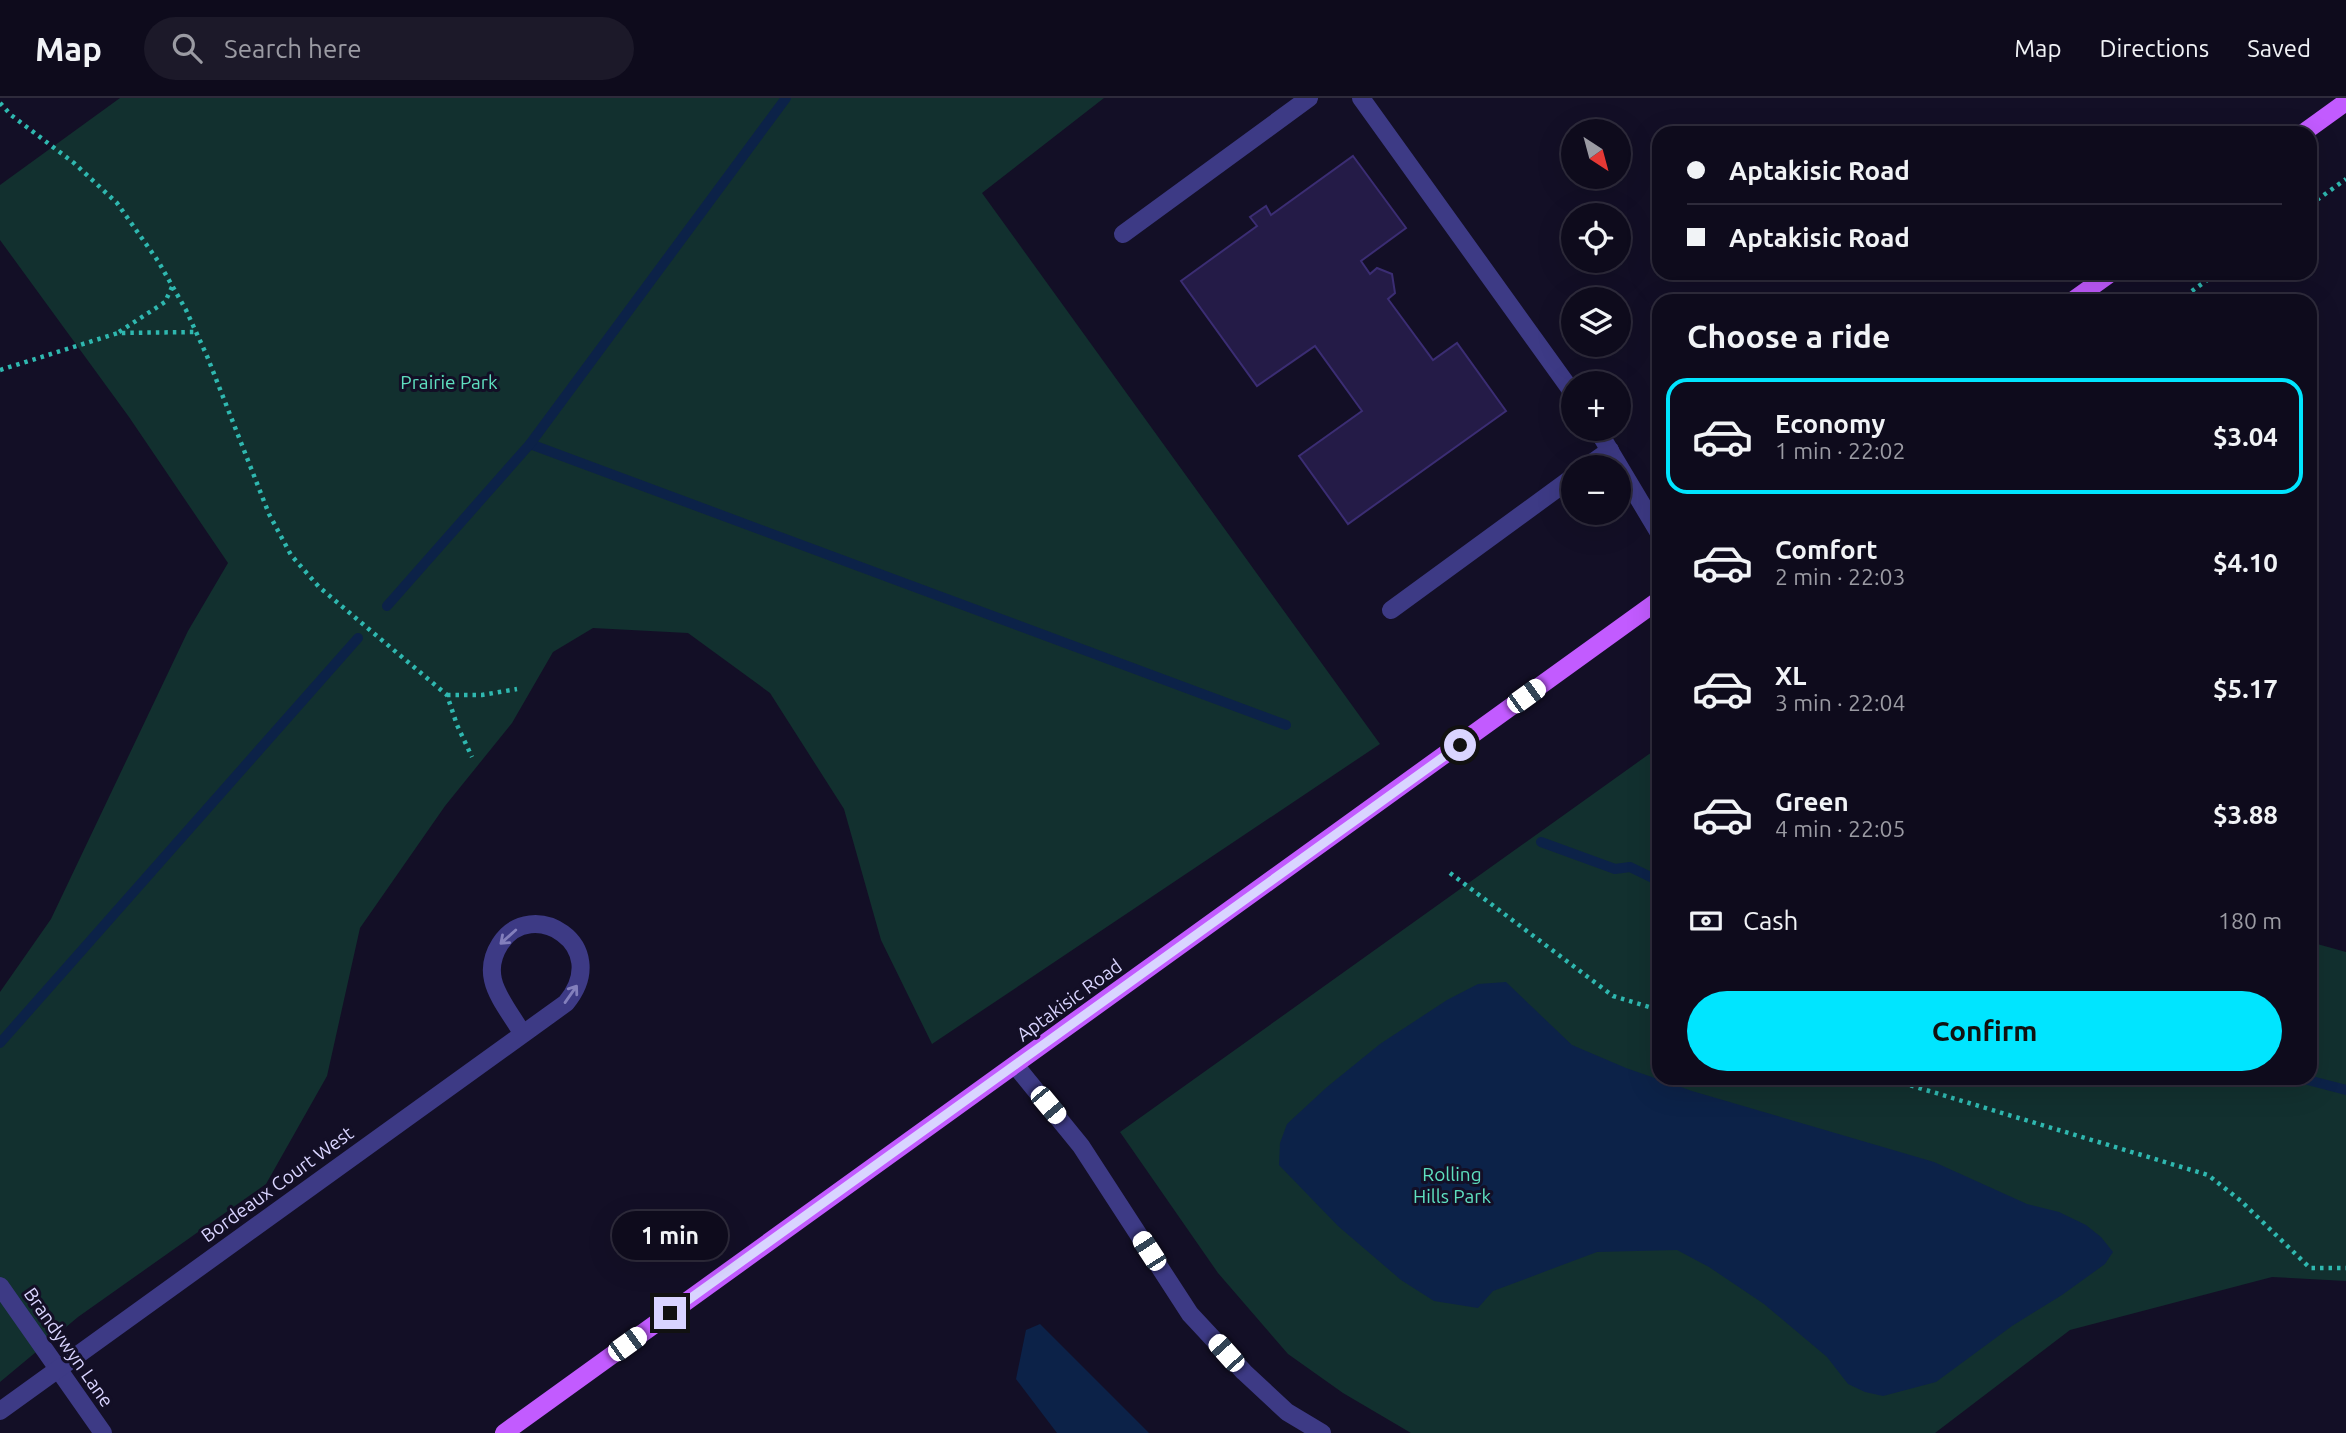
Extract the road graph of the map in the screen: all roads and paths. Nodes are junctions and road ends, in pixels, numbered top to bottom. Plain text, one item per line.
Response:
1 (1309, 98) edge
2 (1361, 98) edge
3 (2346, 102) edge
4 (0, 103) edge
5 (2313, 126) edge
6 (2346, 179) edge
7 (2317, 200) edge
8 (1123, 234) dead end
9 (2100, 280) edge
10 (2207, 280) edge
11 (172, 286) junction
12 (2082, 294) edge
13 (2188, 294) edge
14 (118, 332) junction
15 (196, 332) junction
16 (0, 370) edge
17 (1561, 376) edge
18 (1604, 441) edge
19 (1610, 450) junction
20 (1603, 455) edge
21 (1561, 486) edge
22 (1652, 521) edge
23 (1652, 605) edge
24 (1391, 610) dead end
25 (517, 689) dead end
26 (447, 695) junction
27 (472, 757) dead end
28 (1450, 873) dead end
29 (1652, 1008) edge
30 (522, 1033) junction
31 (1014, 1066) junction
32 (1909, 1085) edge
33 (2346, 1268) edge
34 (0, 1286) edge
35 (57, 1370) junction
36 (0, 1411) edge
37 (103, 1433) edge
38 (503, 1433) edge
39 (1322, 1433) edge

1 - 8 street
2 - 17 street
3 - 5 main road
4 - 11 path
6 - 7 path
9 - 12 main road
10 - 13 path
11 - 14 path
11 - 15 path
14 - 15 path
14 - 16 path
15 - 26 path
18 - 19 street
19 - 20 street
19 - 22 street
21 - 24 street
23 - 31 main road, Aptakisic Road
25 - 26 path
26 - 27 path
28 - 29 path
30 -> 30 street, Bordeaux Court West
30 - 35 street, Bordeaux Court West
31 - 38 main road, Aptakisic Road
31 - 39 street
32 - 33 path
34 - 35 street, Brandywyn Lane
35 - 36 street, Bordeaux Court West
35 - 37 street, Brandywyn Lane

